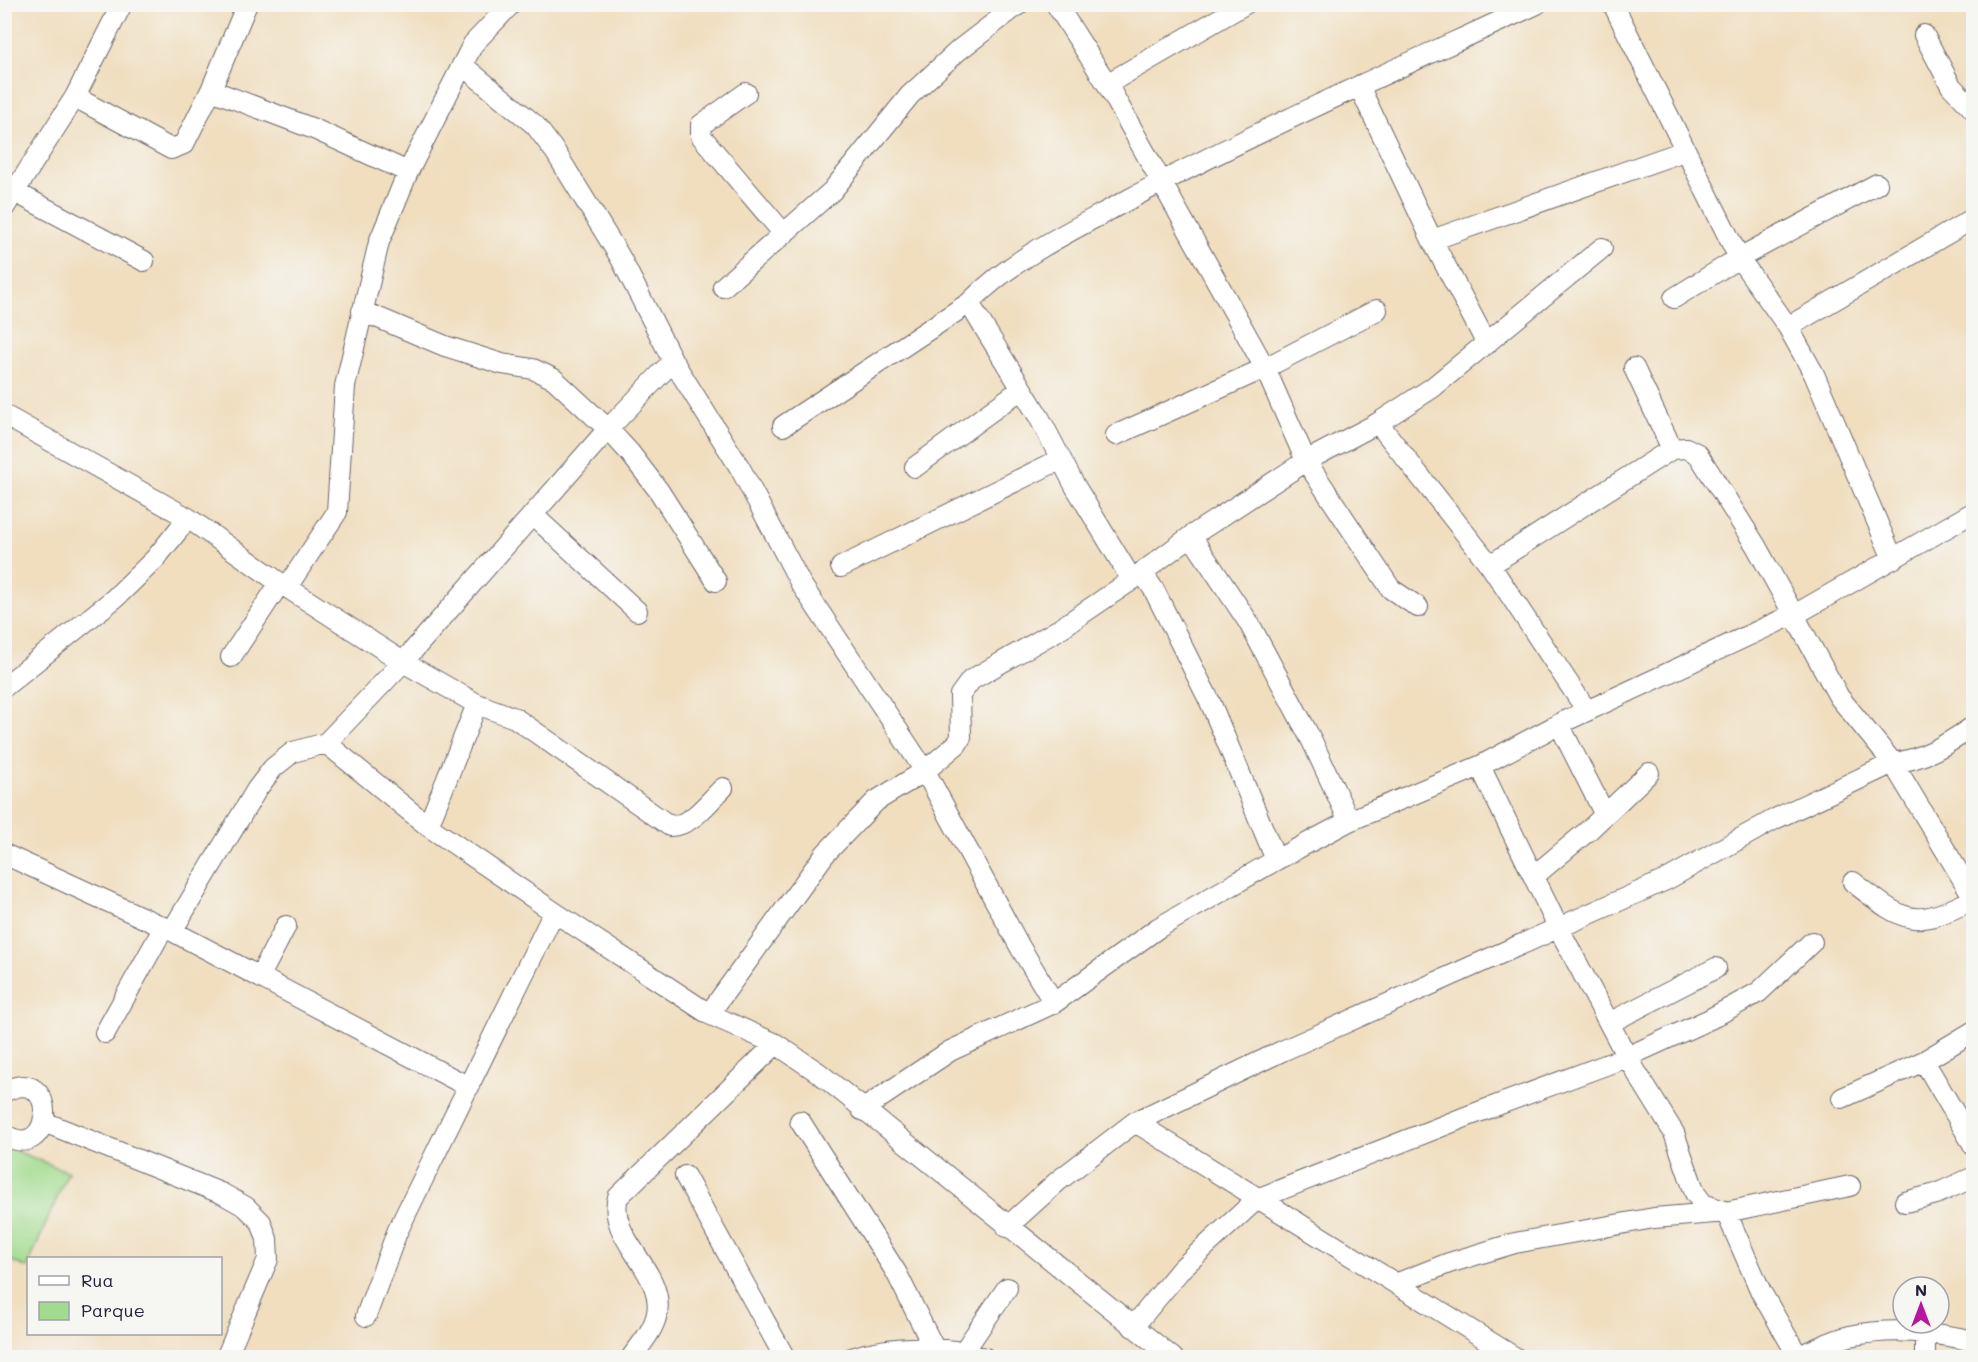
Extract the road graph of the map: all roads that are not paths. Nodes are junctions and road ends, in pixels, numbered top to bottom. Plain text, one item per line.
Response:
1 (122, 4) edge
2 (247, 4) edge
3 (511, 4) edge
4 (1018, 4) edge
5 (1245, 4) edge
6 (1538, 4) edge
7 (1613, 4) edge
8 (1062, 7) edge
9 (1924, 35) dead end
10 (462, 65) junction
11 (1107, 84) junction
12 (1359, 86) junction
13 (210, 90) junction
14 (746, 93) dead end
15 (75, 97) junction
16 (1974, 110) edge
17 (1684, 151) junction
18 (408, 172) junction
19 (1162, 182) junction
20 (1877, 183) dead end
21 (10, 200) edge
22 (1974, 218) edge
23 (784, 234) junction
24 (1432, 240) junction
25 (1602, 248) dead end
26 (1739, 258) junction
27 (144, 261) dead end
28 (723, 287) dead end
29 (1674, 298) dead end
30 (969, 303) junction
31 (1377, 310) dead end
32 (362, 311) junction
33 (1788, 327) junction
34 (1487, 344) junction
35 (673, 361) junction
36 (1265, 368) junction
37 (1634, 368) dead end
38 (1020, 390) junction
39 (5, 417) edge
40 (1378, 423) junction
41 (783, 426) dead end
42 (608, 429) junction
43 (1116, 435) dead end
44 (1672, 449) junction
45 (1061, 459) junction
46 (1306, 461) junction
47 (915, 467) dead end
48 (1974, 512) edge
49 (533, 515) junction
50 (188, 518) junction
51 (1191, 536) junction
52 (1893, 559) junction
53 (1490, 565) junction
54 (841, 567) dead end
55 (1137, 576) junction
56 (716, 581) dead end
57 (284, 585) junction
58 (1418, 607) dead end
59 (638, 611) dead end
60 (1793, 615) junction
61 (231, 657) dead end
62 (403, 662) junction
63 (4, 687) edge
64 (477, 704) junction
65 (1587, 711) junction
66 (1559, 724) junction
67 (1974, 726) edge
68 (326, 743) junction
69 (1893, 763) junction
70 (1480, 766) junction
71 (925, 771) junction
72 (1649, 773) dead end
73 (723, 788) dead end
74 (1604, 813) junction
75 (1349, 820) junction
76 (428, 826) junction
77 (4, 854) edge
78 (1276, 860) junction
79 (1533, 876) junction
80 (1853, 882) dead end
81 (1974, 899) edge
82 (554, 912) junction
83 (286, 926) dead end
84 (1557, 927) junction
85 (168, 929) junction
86 (1812, 942) dead end
87 (1716, 968) dead end
88 (260, 976) junction
89 (1054, 1003) junction
90 (709, 1014) junction
91 (1609, 1023) junction
92 (1974, 1031) edge
93 (105, 1033) dead end
94 (776, 1044) junction
95 (1627, 1057) junction
96 (1923, 1061) junction
97 (469, 1087) junction
98 (4, 1092) edge
99 (1842, 1098) dead end
100 (862, 1110) junction
101 (800, 1121) dead end
102 (45, 1122) junction
103 (1135, 1122) junction
104 (4, 1134) edge
105 (1974, 1146) edge
106 (686, 1176) dead end
107 (1974, 1177) edge
108 (1850, 1186) dead end
109 (1257, 1198) junction
110 (1905, 1202) dead end
111 (1726, 1212) junction
112 (1007, 1227) junction
113 (1398, 1283) junction
114 (1007, 1288) dead end
115 (366, 1316) dead end
116 (1133, 1327) junction
117 (1891, 1331) edge
118 (1925, 1335) edge
119 (1945, 1335) edge
120 (1974, 1341) edge
121 (934, 1348) junction
122 (964, 1351) junction
123 (1798, 1357) edge
124 (226, 1358) edge
125 (632, 1358) edge
126 (785, 1358) edge
127 (852, 1358) edge
128 (985, 1358) edge
129 (1173, 1358) edge
130 (1516, 1358) edge
131 (1925, 1358) edge

1 - 15 street
2 - 13 street
3 - 10 street
4 - 23 street
5 - 11 street
6 - 12 street
7 - 17 street
8 - 11 street
9 - 16 street
10 - 18 street
10 - 35 street
11 - 19 street
12 - 19 street
12 - 24 street
13 - 15 street
13 - 18 street
14 - 23 street
15 - 21 street
17 - 24 street
17 - 26 street
18 - 32 street
19 - 30 street
19 - 36 street
20 - 26 street
21 - 27 street
22 - 33 street
23 - 28 street
24 - 34 street
25 - 34 street
26 - 29 street
26 - 33 street
30 - 38 street
30 - 41 street
31 - 36 street
32 - 42 street
32 - 57 street
33 - 52 street
34 - 40 street
35 - 42 street
35 - 71 street
36 - 43 street
36 - 46 street
37 - 44 street
38 - 45 street
38 - 47 street
39 - 50 street
40 - 46 street
40 - 53 street
42 - 49 street
42 - 56 street
44 - 53 street
44 - 60 street
45 - 54 street
45 - 55 street
46 - 51 street
46 - 58 street
48 - 52 street
49 - 59 street
49 - 62 street
50 - 57 street
50 - 63 street
51 - 55 street
51 - 75 street
52 - 60 street
53 - 65 street
55 - 71 street
55 - 78 street
57 - 61 street
57 - 62 street
60 - 65 street
60 - 69 street
62 - 64 street
62 - 68 street
64 - 73 street
64 - 76 street
65 - 66 street
66 - 70 street
66 - 74 street
67 - 69 street
68 - 76 street
68 - 85 street
69 - 81 street
69 - 84 street
70 - 75 street
70 - 79 street
71 - 89 street
71 - 90 street
72 - 74 street
74 - 79 street
75 - 78 street
76 - 82 street
77 - 85 street
78 - 89 street
79 - 84 street
80 - 81 street
82 - 90 street
82 - 97 street
83 - 88 street
84 - 91 street
84 - 103 street
85 - 88 street
85 - 93 street
86 - 95 street
87 - 91 street
88 - 97 street
89 - 100 street
90 - 94 street
91 - 95 street
92 - 96 street
94 - 100 street
94 - 125 street
95 - 109 street
95 - 111 street
96 - 99 street
96 - 105 street
97 - 115 street
98 - 102 street
100 - 112 street
101 - 121 street
102 - 104 street
102 - 124 street
103 - 109 street
103 - 112 street
106 - 126 street
107 - 110 street
108 - 111 street
109 - 113 street
109 - 116 street
111 - 113 street
111 - 123 street
112 - 116 street
113 - 130 street
114 - 122 street
116 - 129 street
117 - 123 street
118 - 131 street
119 - 120 street
121 - 122 street
121 - 127 street
122 - 128 street

